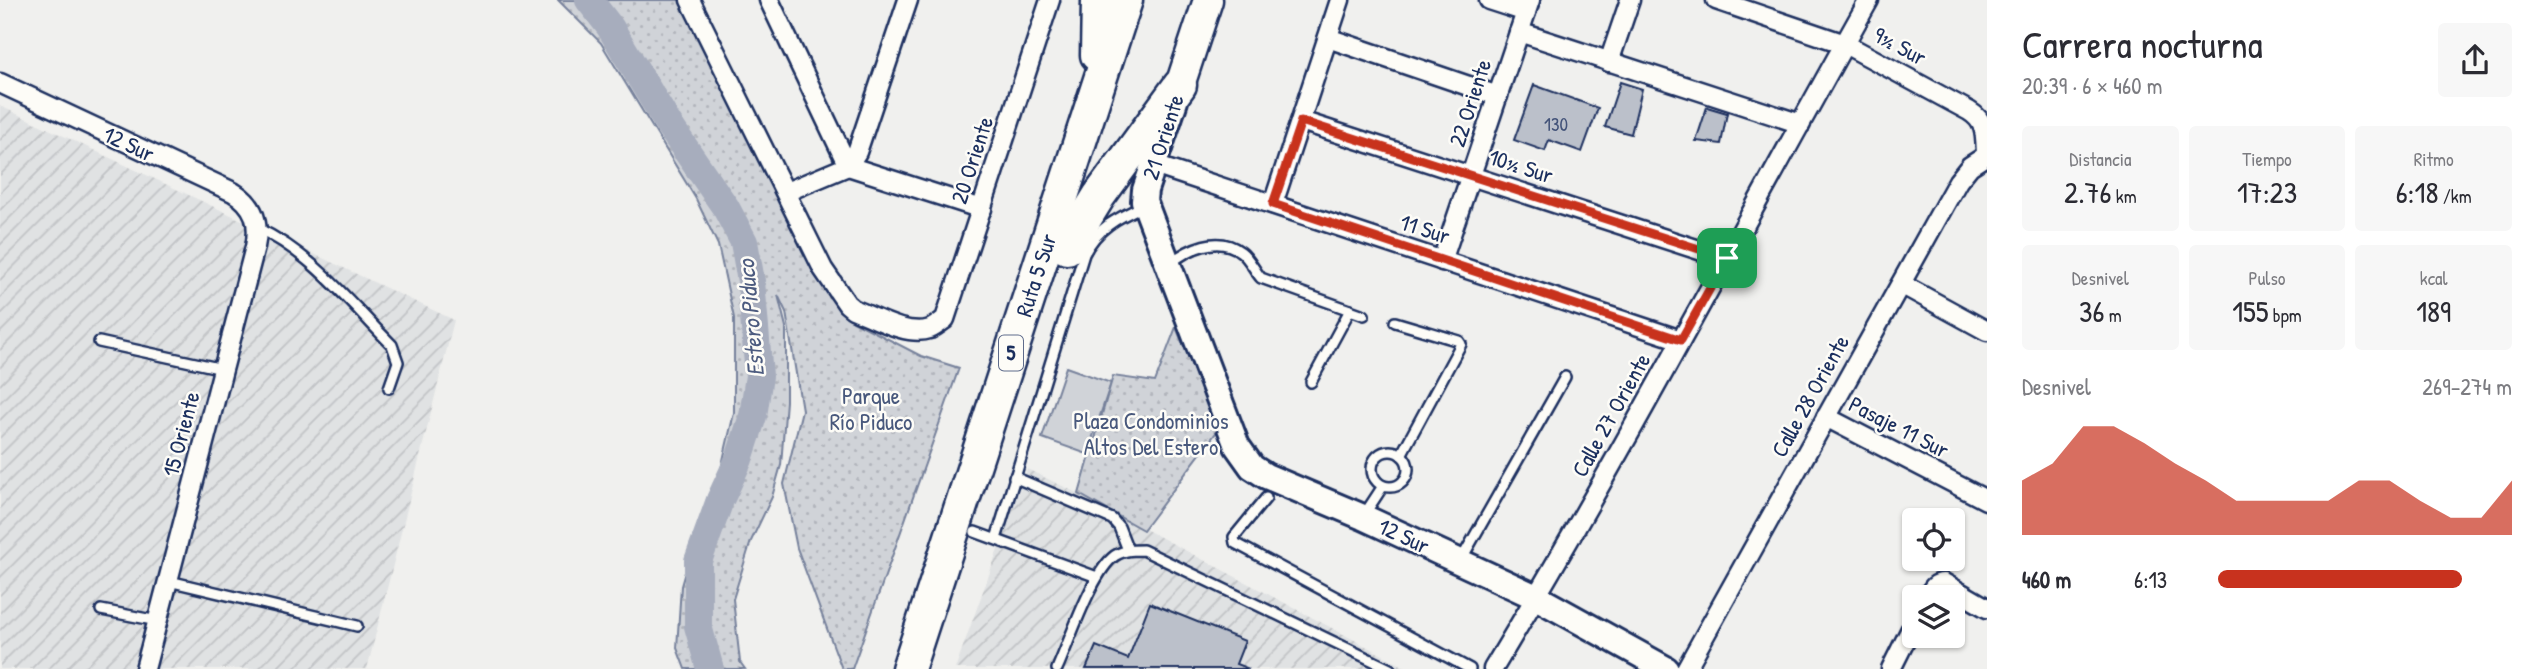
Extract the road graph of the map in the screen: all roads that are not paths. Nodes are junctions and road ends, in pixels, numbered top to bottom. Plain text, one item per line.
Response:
1 (690, 0) edge
2 (769, 0) edge
3 (908, 0) edge
4 (1050, 0) edge
5 (1098, 0) edge
6 (1126, 0) edge
7 (1148, 0) edge
8 (1208, 0) edge
9 (1340, 0) edge
10 (1489, 0) edge
11 (1630, 0) edge
12 (1716, 0) edge
13 (1870, 0) edge
14 (1528, 6) edge
15 (1519, 32) junction
16 (1328, 38) junction
17 (1845, 44) junction
18 (1609, 62) junction
19 (0, 83) edge
20 (1180, 85) junction
21 (1094, 96) junction
22 (1498, 96) junction
23 (1301, 121) junction
24 (1801, 124) junction
25 (1986, 155) edge
26 (1154, 165) junction
27 (848, 166) junction
28 (1471, 176) junction
29 (786, 192) junction
30 (1273, 204) junction
31 (1145, 205) junction
32 (982, 209) junction
33 (256, 220) junction
34 (1067, 248) junction
35 (1727, 258) junction
36 (1442, 261) junction
37 (1167, 266) junction
38 (1900, 284) junction
39 (1350, 310) junction
40 (1364, 315) dead end
41 (1395, 322) dead end
42 (1987, 331) edge
43 (1681, 340) junction
44 (99, 342) dead end
45 (1202, 351) joint
46 (223, 369) junction
47 (1565, 377) dead end
48 (1311, 382) dead end
49 (389, 388) dead end
50 (1826, 417) junction
51 (1401, 455) junction
52 (1014, 477) junction
53 (1383, 486) junction
54 (1266, 498) dead end
55 (1986, 500) edge
56 (1363, 517) junction
57 (986, 536) junction
58 (1128, 550) junction
59 (1460, 562) junction
60 (1097, 576) junction
61 (169, 581) junction
62 (1965, 595) edge
63 (1536, 597) junction
64 (1987, 608) edge
65 (101, 610) dead end
66 (158, 621) junction
67 (357, 626) dead end
68 (1902, 647) edge
69 (1640, 663) edge
70 (145, 669) edge
71 (908, 669) edge
72 (930, 669) edge
73 (1057, 669) edge
74 (1390, 669) edge
75 (1470, 669) edge
76 (1493, 669) edge
77 (1666, 669) edge
78 (1686, 669) edge
79 (1891, 669) edge

1 - 29 street
2 - 27 street
3 - 27 street
4 - 32 street, 20 Oriente
5 - 21 highway
6 - 21 highway, Ruta 5 Sur / 5
7 - 34 highway, Ruta 5 Sur / 5
8 - 20 main road, 21 Oriente
9 - 16 street
10 - 14 street
11 - 18 street
12 - 17 street, 9½ Sur
13 - 17 street, Calle 27 Oriente
14 - 15 street, 22 Oriente
15 - 18 street
15 - 22 street, 22 Oriente
16 - 22 street
16 - 23 street
17 - 24 street, Calle 27 Oriente
17 - 25 street, 9½ Sur
18 - 24 street
19 - 33 street, 12 Sur
20 - 26 street, 21 Oriente
20 - 34 highway
21 - 71 highway, Ruta 5 Sur / 5
22 - 28 street, 22 Oriente
23 - 28 street, 10½ Sur
23 - 30 street
24 - 35 street, Calle 27 Oriente
25 - 38 street, Calle 28 Oriente
26 - 30 street, 11 Sur
26 - 31 street, 21 Oriente
27 - 29 street
27 - 32 street
28 - 35 street, 10½ Sur
28 - 36 street, 22 Oriente
29 - 32 street, 20 Oriente
30 - 36 street, 11 Sur
31 - 37 street, 21 Oriente
31 - 52 lane
33 - 46 street, 15 Oriente
33 - 49 lane
34 - 57 highway, Ruta 5 Sur / 5
35 - 43 street, Calle 27 Oriente
36 - 43 street, 11 Sur
37 - 39 lane
37 - 45 street, 21 Oriente
38 - 42 street
38 - 50 street, Calle 28 Oriente
39 - 40 lane
39 - 48 lane
41 - 51 lane
43 - 63 street, Calle 27 Oriente
44 - 46 lane
45 - 56 street, 12 Sur
46 - 61 street, 15 Oriente
47 - 59 lane
50 - 55 street, Pasaje 11 Sur
50 - 78 street, Calle 28 Oriente
51 - 53 lane
51 - 53 lane
52 - 57 lane
52 - 58 lane
53 - 56 lane
54 - 75 lane
56 - 59 street, 12 Sur
57 - 60 lane
57 - 72 highway, Ruta 5 Sur / 5
58 - 60 lane
58 - 74 lane
59 - 63 street, 12 Sur
60 - 73 lane
61 - 66 street, 15 Oriente
61 - 67 lane
62 - 64 street
63 - 69 street, 12 Sur
63 - 76 street, Calle 27 Oriente
65 - 66 lane
66 - 70 street, 15 Oriente
68 - 79 street
69 - 77 street, 12 Sur

